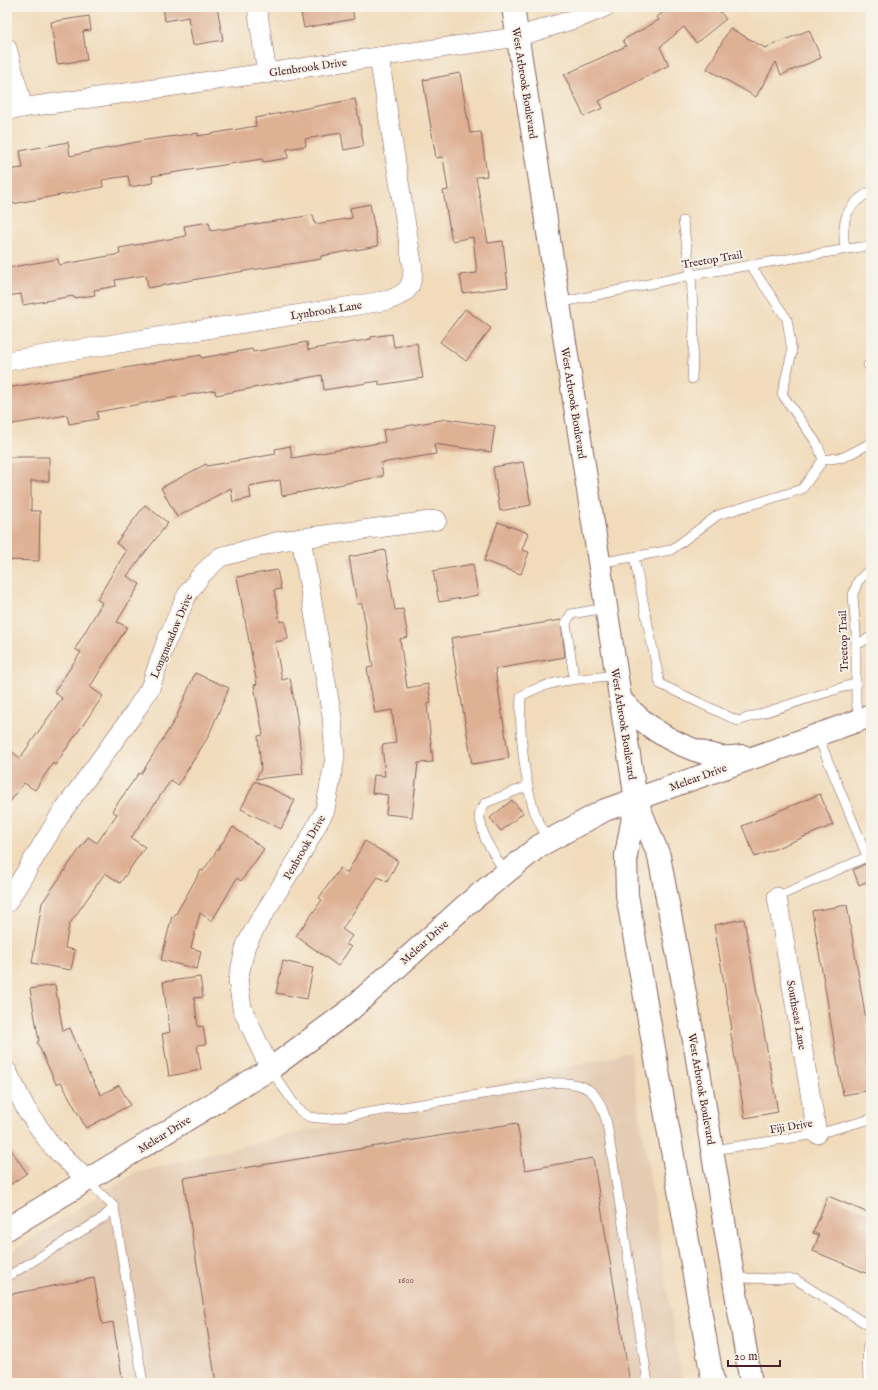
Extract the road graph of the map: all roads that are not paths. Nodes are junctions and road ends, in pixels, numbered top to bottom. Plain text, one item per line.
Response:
1 (257, 7) edge
2 (513, 7) edge
3 (605, 7) edge
4 (517, 37) junction
5 (7, 48) edge
6 (379, 57) junction
7 (267, 74) junction
8 (15, 109) edge
9 (871, 191) edge
10 (683, 221) dead end
11 (871, 247) edge
12 (845, 249) junction
13 (750, 265) junction
14 (691, 275) junction
15 (559, 303) junction
16 (7, 361) edge
17 (692, 379) dead end
18 (871, 444) edge
19 (823, 460) junction
20 (437, 520) dead end
21 (301, 538) junction
22 (634, 557) junction
23 (599, 563) junction
24 (871, 568) edge
25 (606, 608) junction
26 (871, 637) edge
27 (856, 645) junction
28 (617, 675) junction
29 (574, 678) junction
30 (856, 683) junction
31 (620, 699) junction
32 (866, 718) edge
33 (817, 734) junction
34 (759, 754) junction
35 (528, 786) junction
36 (636, 800) junction
37 (549, 841) junction
38 (869, 855) edge
39 (505, 874) junction
40 (777, 897) joint
41 (7, 903) edge
42 (270, 1069) junction
43 (7, 1071) edge
44 (871, 1119) edge
45 (817, 1134) junction
46 (713, 1150) junction
47 (88, 1181) junction
48 (114, 1207) junction
49 (7, 1229) edge
50 (7, 1277) edge
51 (734, 1278) junction
52 (871, 1327) edge
53 (871, 1342) edge
54 (752, 1378) edge
55 (143, 1383) edge
56 (648, 1383) edge
57 (713, 1383) edge
58 (868, 1383) edge

1 - 7 street
2 - 4 street, West Arbrook Boulevard
3 - 4 street, Glenbrook Drive
4 - 6 street, Glenbrook Drive
4 - 15 street, West Arbrook Boulevard
5 - 8 street
6 - 7 street, Glenbrook Drive
6 - 16 street, Lynbrook Lane
7 - 8 street, Glenbrook Drive
9 - 12 lane
10 - 14 lane
11 - 12 lane, Treetop Trail
12 - 13 lane, Treetop Trail
13 - 14 lane, Treetop Trail
13 - 19 lane
14 - 15 lane, Treetop Trail
14 - 17 lane
15 - 23 street, West Arbrook Boulevard
18 - 19 lane
19 - 22 lane
20 - 21 street, Longmeadow Drive
21 - 41 street, Longmeadow Drive
21 - 42 street, Penbrook Drive
22 - 23 lane
22 - 30 lane
23 - 25 street, West Arbrook Boulevard
24 - 27 lane, Treetop Trail
25 - 28 street, West Arbrook Boulevard
25 - 29 lane
26 - 27 lane
27 - 30 lane, Treetop Trail
28 - 29 lane
28 - 31 street, West Arbrook Boulevard
29 - 35 lane
30 - 32 lane, Treetop Trail
31 - 34 street
31 - 36 street, West Arbrook Boulevard
32 - 33 street, Melear Drive
33 - 34 street, Melear Drive
33 - 38 lane
34 - 36 street, Melear Drive
35 - 37 lane
35 - 39 lane
36 - 37 street, Melear Drive
36 - 46 street, West Arbrook Boulevard
36 - 57 street, West Arbrook Boulevard
37 - 39 street, Melear Drive
38 - 40 lane
39 - 42 street, Melear Drive
40 - 45 street, Southseas Lane
42 - 47 street, Melear Drive
42 - 56 lane
43 - 47 street
44 - 45 lane, Fiji Drive
45 - 46 lane, Fiji Drive
46 - 51 street, West Arbrook Boulevard
47 - 48 lane
47 - 49 street, Melear Drive
48 - 50 lane
48 - 55 lane
51 - 52 lane
51 - 54 street, West Arbrook Boulevard
53 - 58 lane

